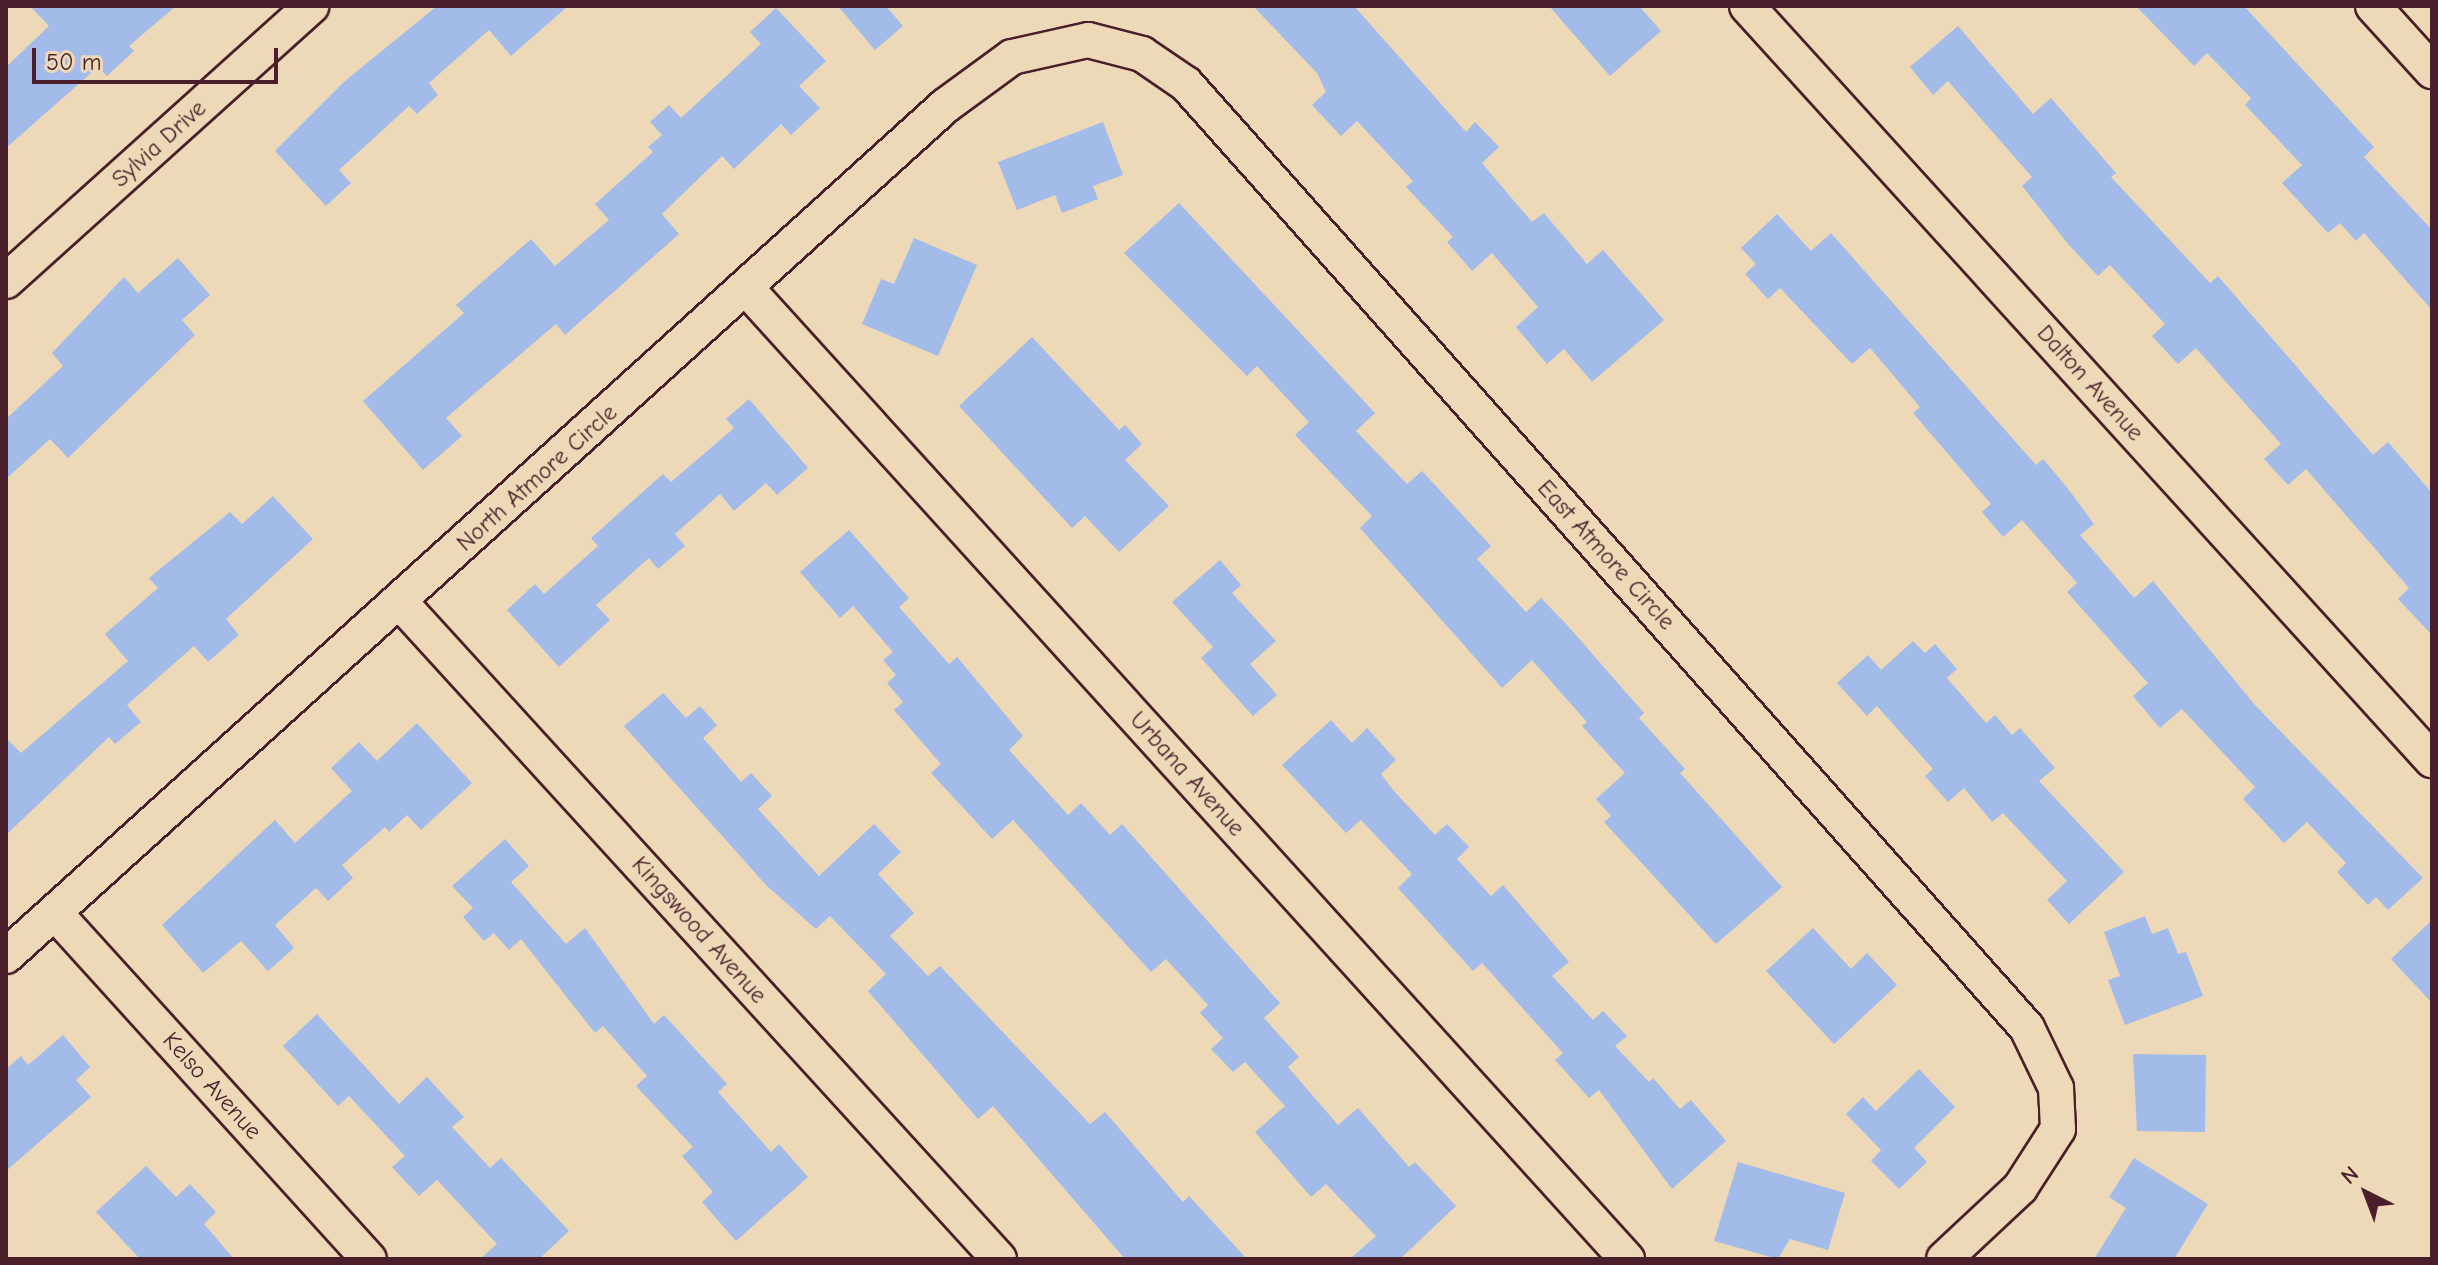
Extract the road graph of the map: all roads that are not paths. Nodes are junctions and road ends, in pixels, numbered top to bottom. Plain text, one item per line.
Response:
1 (311, 6) edge
2 (1747, 6) edge
3 (2373, 6) edge
4 (1088, 40) joint
5 (2432, 71) edge
6 (6, 281) edge
7 (747, 289) junction
8 (400, 602) junction
9 (2432, 760) edge
10 (55, 913) junction
11 (6, 956) edge
12 (369, 1259) edge
13 (999, 1259) edge
14 (1627, 1259) edge
15 (1944, 1259) edge

1 - 6 street, Sylvia Drive
2 - 9 street, Dalton Avenue
3 - 5 street
4 - 7 street, North Atmore Circle
4 - 15 street, East Atmore Circle
7 - 8 street, North Atmore Circle
7 - 14 street, Urbana Avenue
8 - 10 street, North Atmore Circle
8 - 13 street, Kingswood Avenue
10 - 11 street, North Atmore Circle
10 - 12 street, Kelso Avenue

